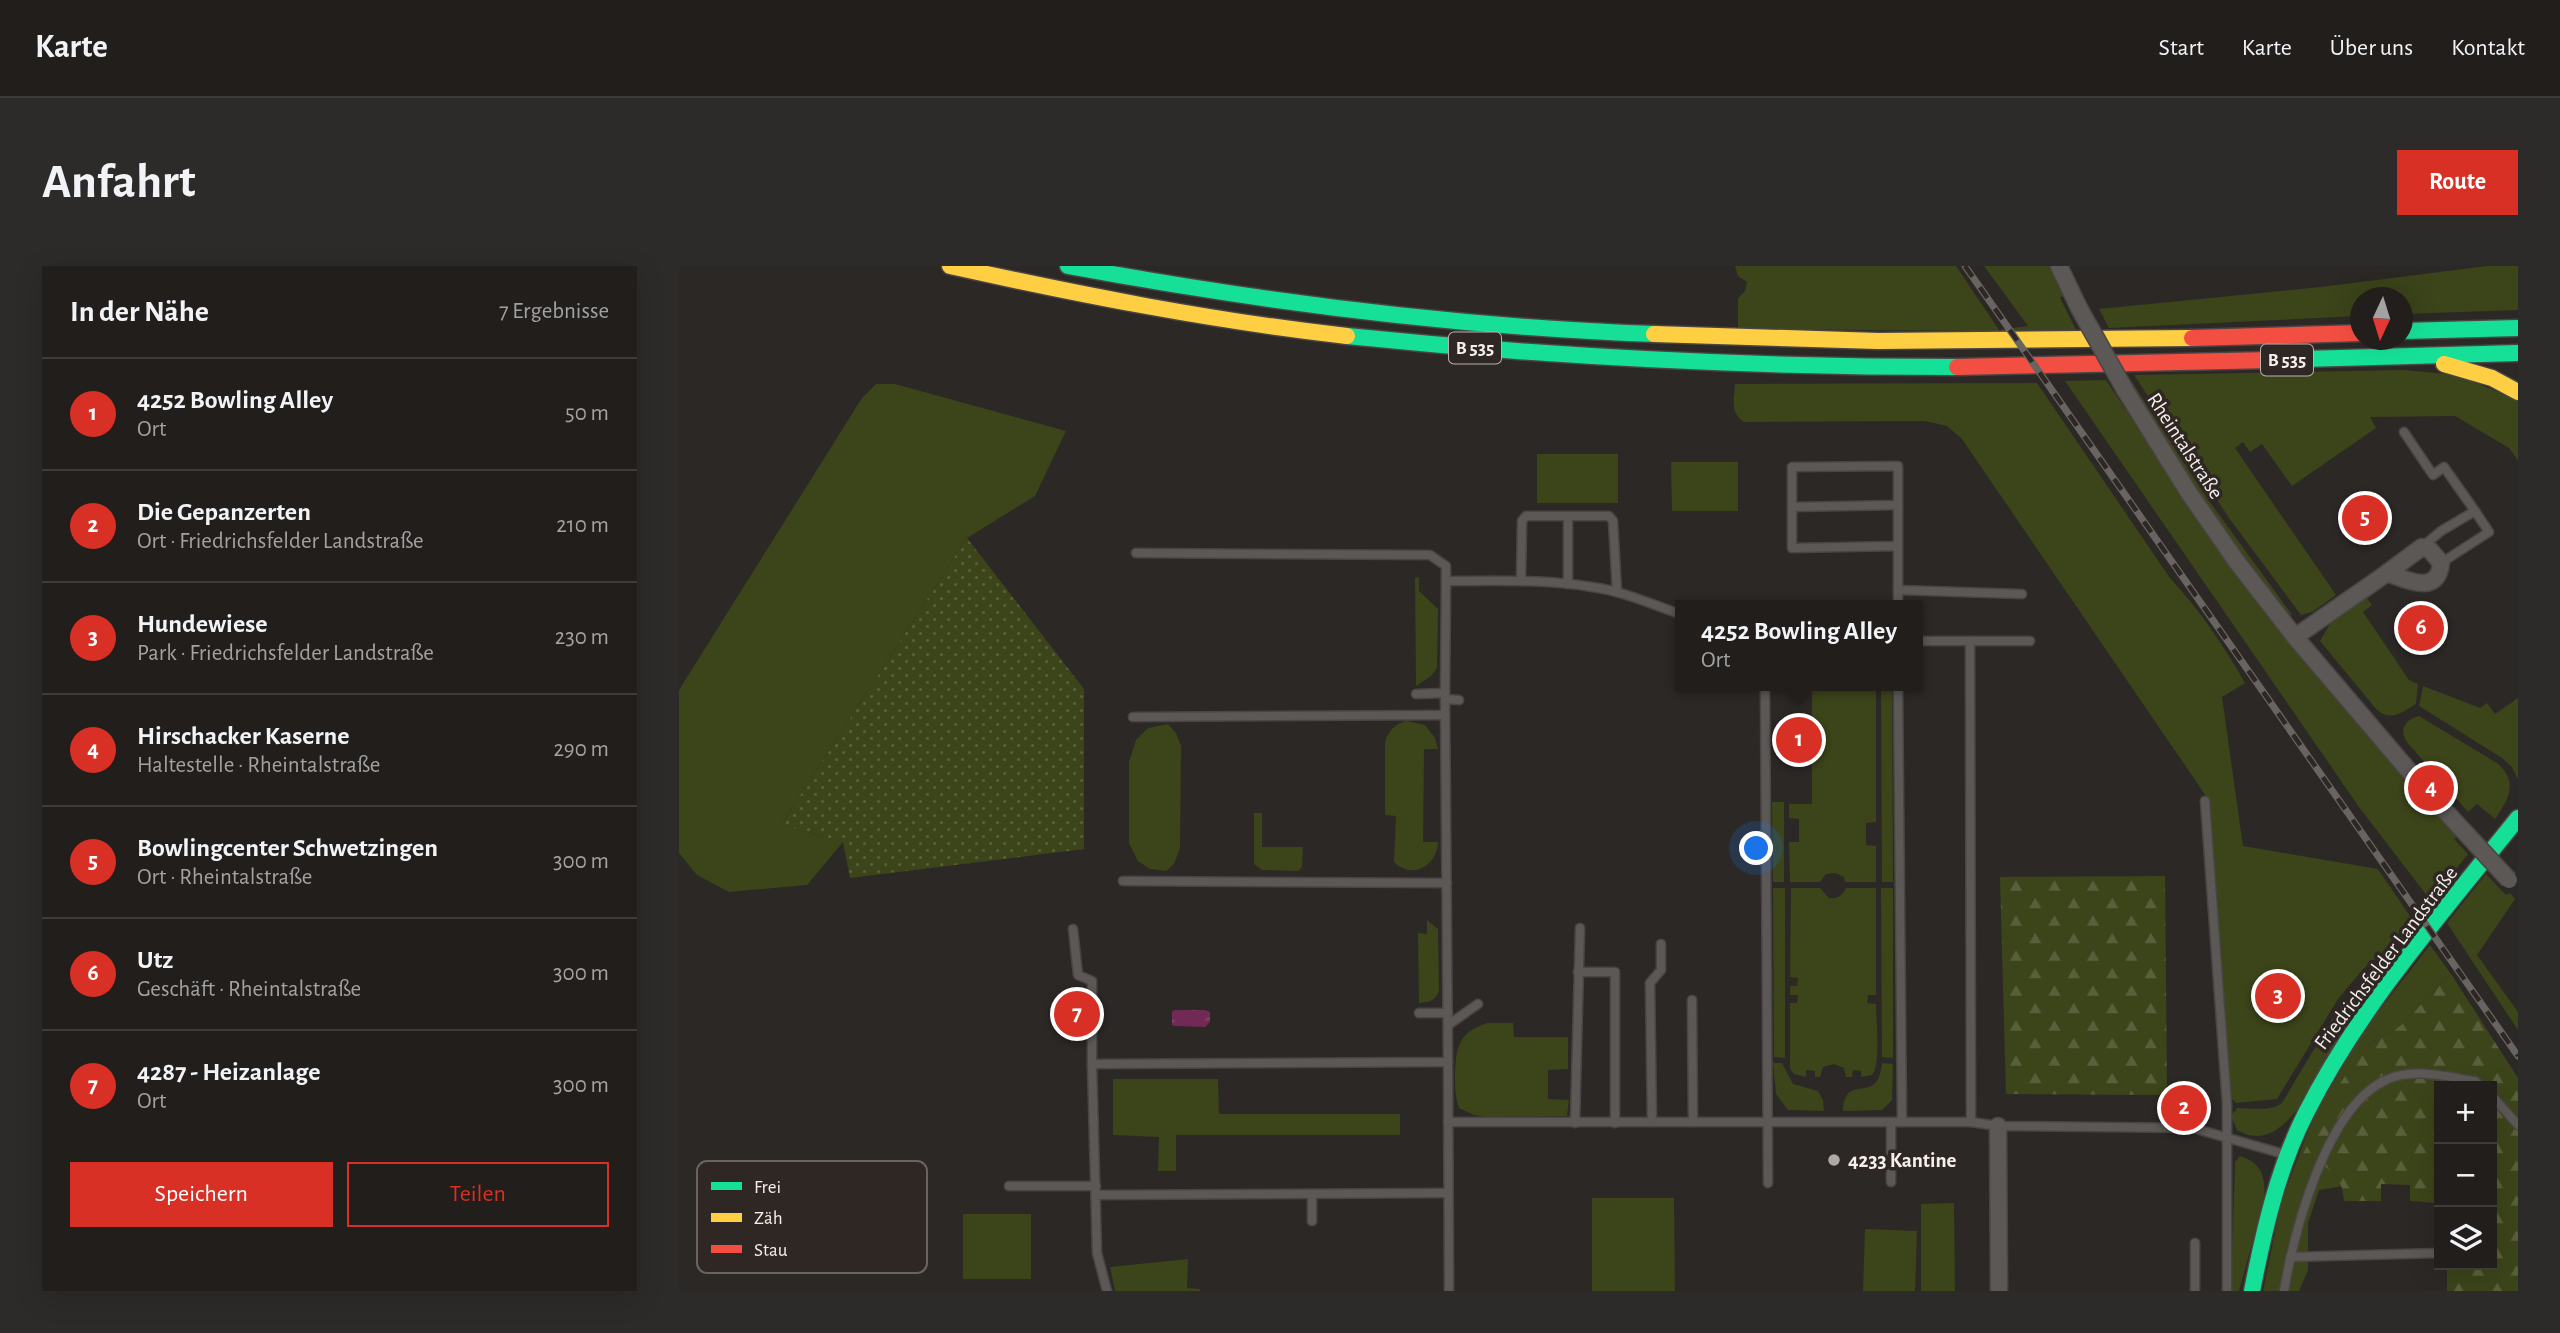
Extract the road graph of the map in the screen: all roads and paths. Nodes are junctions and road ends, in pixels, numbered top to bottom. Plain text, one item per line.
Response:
1 (950, 266) edge
2 (1067, 266) edge
3 (2059, 266) edge
4 (2518, 328) edge
5 (2413, 331) edge
6 (2350, 333) edge
7 (2518, 354) edge
8 (2414, 356) junction
9 (2518, 393) edge
10 (2404, 432) dead end
11 (1898, 505) junction
12 (1792, 506) junction
13 (2475, 511) junction
14 (1568, 516) junction
15 (1898, 546) junction
16 (2422, 547) junction
17 (1136, 553) dead end
18 (2441, 563) junction
19 (2387, 573) junction
20 (1446, 581) junction
21 (1521, 581) junction
22 (1568, 584) junction
23 (1898, 590) junction
24 (1617, 592) junction
25 (2022, 594) dead end
26 (1898, 600) edge
27 (1675, 612) edge
28 (2295, 637) junction
29 (1923, 641) edge
30 (1971, 641) junction
31 (2030, 641) dead end
32 (1765, 691) edge
33 (1898, 691) edge
34 (1416, 694) dead end
35 (1445, 696) junction
36 (1459, 699) dead end
37 (1445, 715) junction
38 (1133, 717) dead end
39 (2205, 801) dead end
40 (2518, 818) edge
41 (1214, 871) dead end
42 (1348, 871) dead end
43 (1123, 881) dead end
44 (1214, 881) junction
45 (1348, 882) junction
46 (1447, 883) junction
47 (2514, 885) edge
48 (1073, 929) dead end
49 (1580, 929) dead end
50 (1661, 944) dead end
51 (1579, 972) junction
52 (1692, 1000) dead end
53 (1478, 1004) dead end
54 (1419, 1013) dead end
55 (1448, 1013) junction
56 (1448, 1025) junction
57 (1448, 1062) junction
58 (1092, 1064) junction
59 (2475, 1081) edge
60 (2497, 1102) edge
61 (1448, 1122) junction
62 (1652, 1122) junction
63 (1693, 1122) junction
64 (1768, 1122) junction
65 (1892, 1122) junction
66 (1902, 1122) junction
67 (1971, 1122) junction
68 (1575, 1123) junction
69 (1615, 1123) junction
70 (2518, 1125) edge
71 (1998, 1126) junction
72 (2228, 1138) junction
73 (2288, 1156) junction
74 (1891, 1182) dead end
75 (1768, 1183) dead end
76 (1009, 1186) dead end
77 (1096, 1190) junction
78 (1447, 1193) junction
79 (1312, 1194) junction
80 (1312, 1221) dead end
81 (2195, 1243) dead end
82 (2434, 1253) edge
83 (2290, 1258) junction
84 (1107, 1291) edge
85 (1449, 1291) edge
86 (1999, 1291) edge
87 (2195, 1291) edge
88 (2227, 1291) edge
89 (2252, 1291) edge
90 (2284, 1291) edge

1 - 8 main road, B 535
2 - 6 main road, B 535
3 - 28 street, Rheintalstraße, bridge
4 - 5 main road
7 - 8 main road, B 535
8 - 9 main road
10 - 13 lane
11 - 12 lane
11 - 12 lane
11 - 15 lane
12 - 15 lane
13 - 16 lane
13 - 18 lane
14 - 21 lane
14 - 22 lane
14 - 24 lane
15 - 23 lane
16 - 18 street
16 - 19 street
17 - 20 lane
18 - 19 street
19 - 28 street
20 - 21 lane
20 - 35 lane
21 - 22 lane
22 - 24 lane
23 - 25 lane
23 - 26 lane
24 - 27 lane
28 - 47 street, Rheintalstraße, bridge
29 - 30 lane
30 - 31 lane
30 - 67 lane
32 - 64 lane
33 - 66 lane
34 - 35 lane
35 - 36 lane
35 - 37 lane
37 - 38 lane
37 - 46 lane
39 - 72 lane
40 - 73 main road, Friedrichsfelder Landstraße
41 - 44 lane
42 - 45 lane
43 - 44 lane
44 - 45 lane
45 - 46 lane
46 - 55 lane
48 - 58 lane
49 - 51 lane
50 - 62 lane
51 - 68 lane
51 - 69 lane
52 - 63 lane
53 - 56 lane
54 - 55 lane
55 - 56 lane
56 - 57 lane
57 - 58 lane
57 - 61 lane
58 - 77 lane
59 - 83 lane
60 - 70 lane
61 - 68 lane
61 - 78 lane
62 - 63 lane
62 - 69 lane
63 - 64 lane
64 - 65 lane
64 - 75 lane
65 - 66 lane
65 - 74 lane
66 - 67 lane
67 - 71 lane
68 - 69 lane
71 - 72 lane
71 - 86 street
72 - 73 lane
72 - 88 lane
73 - 89 main road, Friedrichsfelder Landstraße
76 - 77 lane
77 - 79 lane
77 - 84 lane
78 - 79 lane
78 - 85 lane
79 - 80 lane
81 - 87 lane
82 - 83 lane
83 - 90 lane

